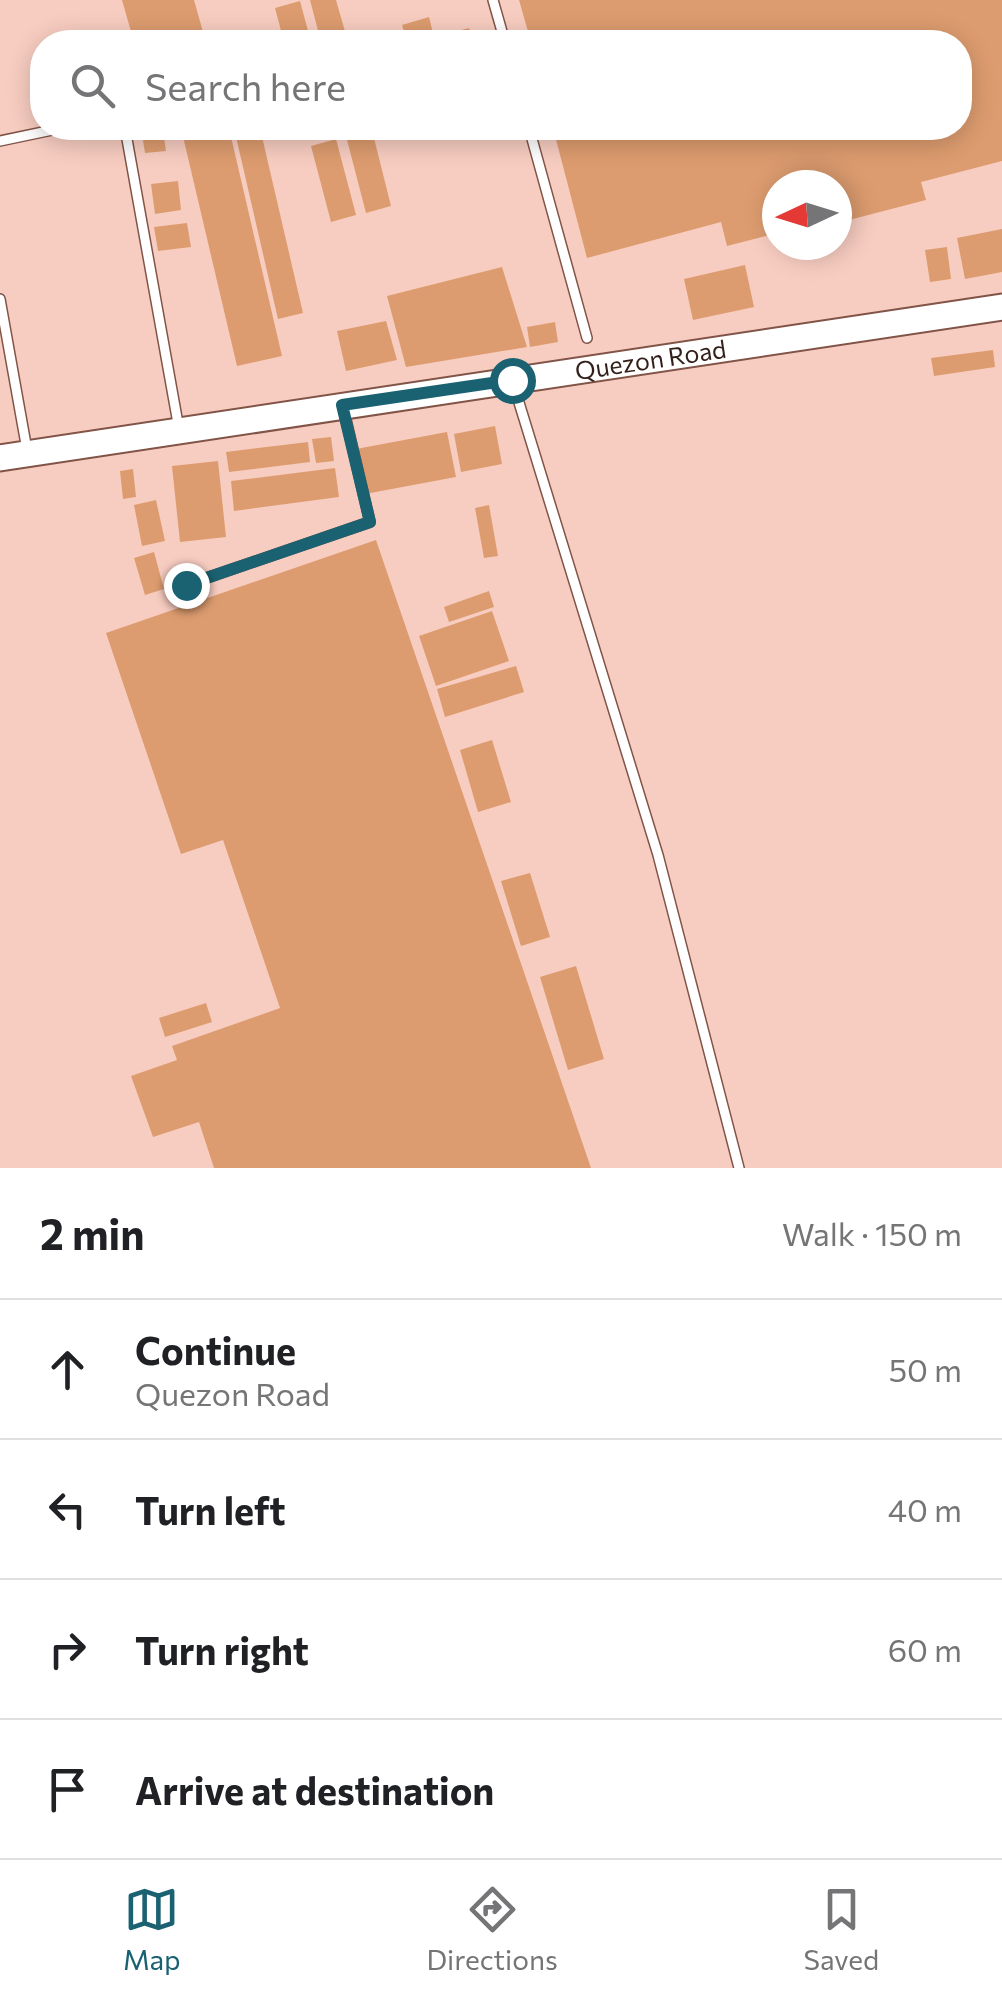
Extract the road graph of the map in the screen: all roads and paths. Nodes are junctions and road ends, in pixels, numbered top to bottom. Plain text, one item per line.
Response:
1 (493, 0) edge
2 (502, 30) edge
3 (30, 135) edge
4 (127, 140) edge
5 (532, 140) edge
6 (0, 141) edge
7 (0, 300) edge
8 (1002, 308) edge
9 (587, 338) dead end
10 (512, 380) junction
11 (342, 405) junction
12 (180, 429) junction
13 (28, 452) junction
14 (0, 458) edge
15 (186, 585) dead end
16 (739, 1168) edge

1 - 2 lane
3 - 6 lane
4 - 12 lane
5 - 9 lane
7 - 13 lane
8 - 10 main road, Quezon Road
10 - 11 main road, Quezon Road
10 - 16 lane
11 - 12 main road, Quezon Road
11 - 15 lane
12 - 13 main road, Quezon Road
13 - 14 main road, Quezon Road

